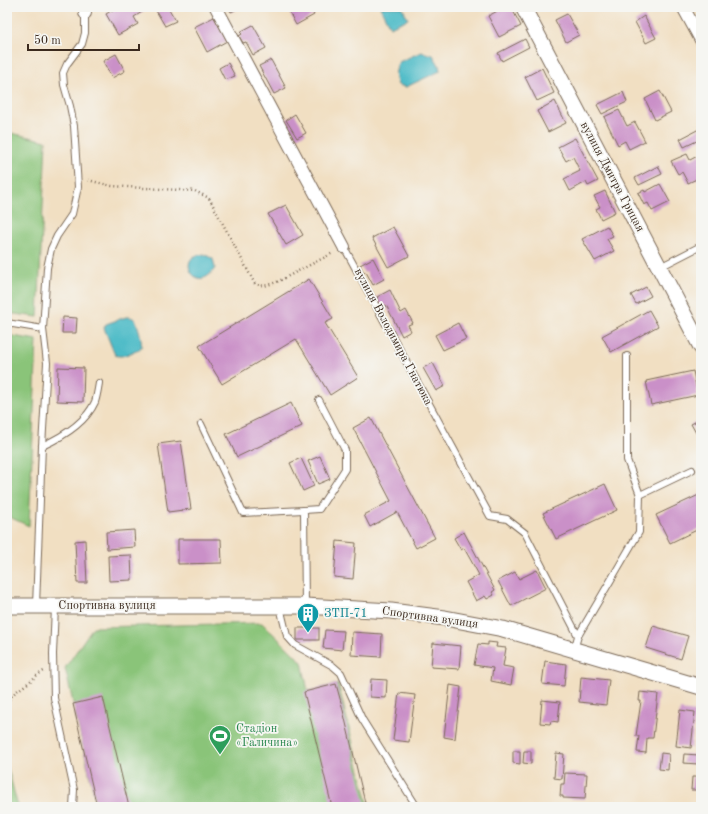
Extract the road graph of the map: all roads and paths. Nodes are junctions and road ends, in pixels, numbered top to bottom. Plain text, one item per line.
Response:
1 (216, 7) edge
2 (523, 7) edge
3 (684, 7) edge
4 (85, 10) edge
5 (701, 40) edge
6 (78, 178) junction
7 (701, 246) edge
8 (344, 247) junction
9 (659, 268) junction
10 (7, 323) edge
11 (43, 329) junction
12 (701, 347) edge
13 (628, 356) dead end
14 (99, 383) dead end
15 (319, 400) dead end
16 (201, 424) dead end
17 (42, 446) junction
18 (692, 470) dead end
19 (640, 495) junction
20 (304, 510) junction
21 (7, 606) edge
22 (36, 606) junction
23 (280, 606) junction
24 (305, 606) junction
25 (54, 607) junction
26 (576, 643) junction
27 (53, 667) junction
28 (701, 687) edge
29 (7, 703) edge
30 (73, 807) edge
31 (417, 807) edge

1 - 8 street, вулиця Володимира Гнатюка
2 - 9 street, вулиця Дмитра Грицая
3 - 5 street
4 - 6 lane
6 - 8 path
6 - 11 lane
7 - 9 lane
8 - 26 lane, вулиця Володимира Гнатюка
9 - 12 street, вулиця Дмитра Грицая
10 - 11 lane
11 - 17 lane
13 - 19 lane
14 - 17 lane
15 - 20 lane
16 - 20 lane
17 - 22 lane
18 - 19 lane
19 - 26 lane
20 - 24 lane
21 - 22 street, Спортивна вулиця
22 - 25 street, Спортивна вулиця
23 - 24 street, Спортивна вулиця
23 - 25 street, Спортивна вулиця
23 - 31 lane
24 - 26 street, Спортивна вулиця
25 - 27 lane
26 - 28 street, Спортивна вулиця
27 - 29 path
27 - 30 lane

